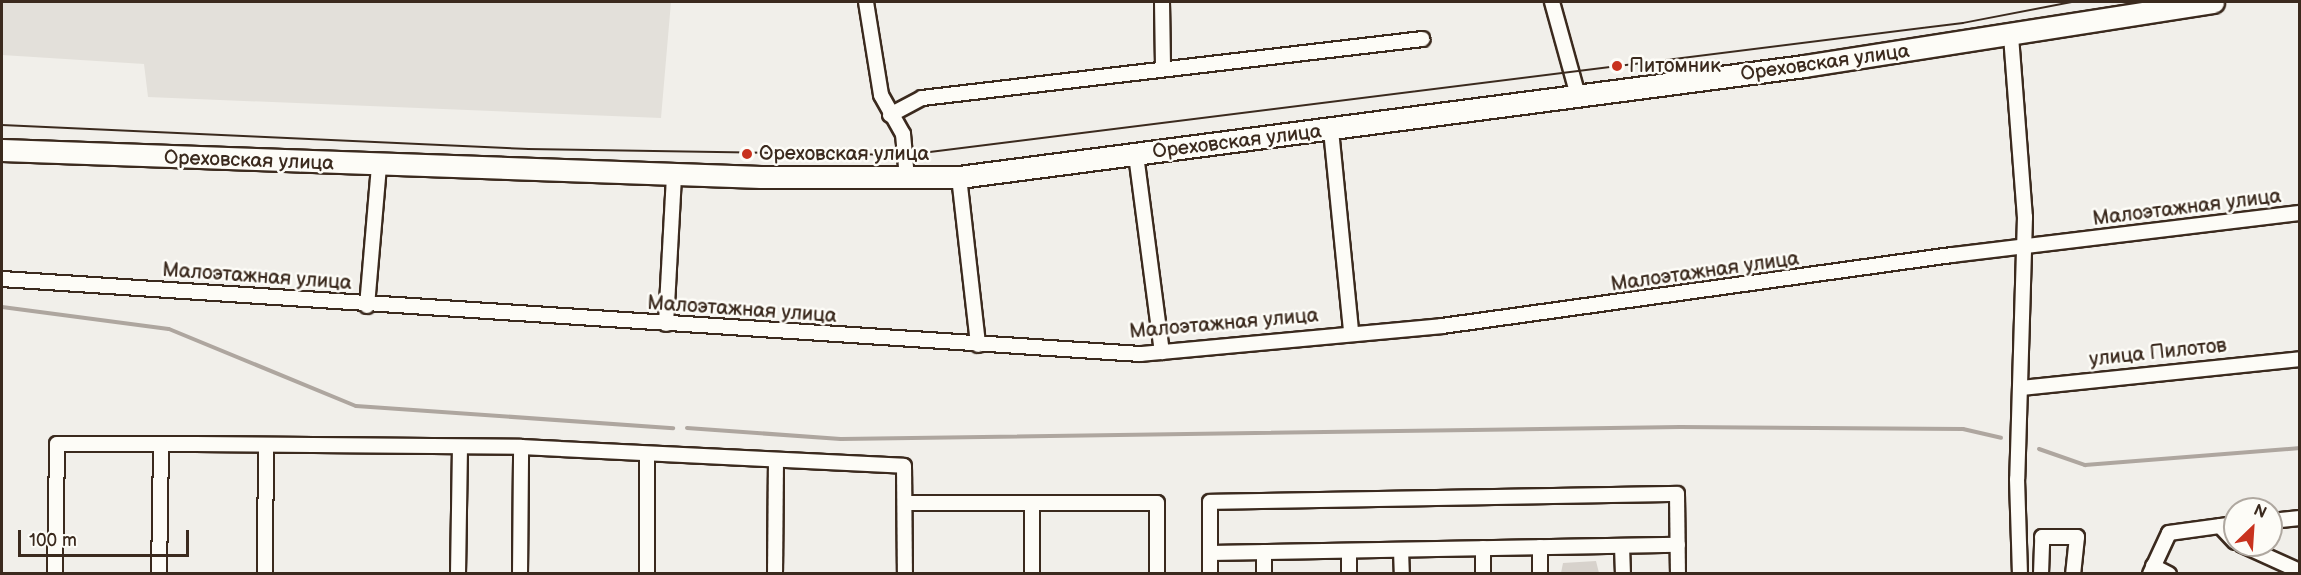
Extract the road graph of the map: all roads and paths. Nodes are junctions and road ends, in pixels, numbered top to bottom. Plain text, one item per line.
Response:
1 (866, 2) edge
2 (1162, 2) edge
3 (1552, 2) edge
4 (2213, 2) edge
5 (2011, 36) junction
6 (1423, 39) dead end
7 (1163, 67) junction
8 (1578, 96) junction
9 (890, 115) junction
10 (1331, 130) junction
11 (2, 150) edge
12 (1136, 155) junction
13 (379, 165) junction
14 (674, 174) junction
15 (959, 177) junction
16 (907, 178) junction
17 (2300, 213) edge
18 (2026, 247) junction
19 (2, 279) edge
20 (368, 306) junction
21 (666, 324) junction
22 (1351, 332) junction
23 (978, 345) junction
24 (1162, 352) junction
25 (2300, 359) edge
26 (2021, 388) junction
27 (161, 445) junction
28 (266, 445) junction
29 (460, 447) junction
30 (521, 447) junction
31 (647, 455) junction
32 (776, 461) junction
33 (906, 503) junction
34 (1032, 503) junction
35 (2300, 518) edge
36 (2283, 520) edge
37 (2220, 526) junction
38 (2223, 526) edge
39 (2223, 529) edge
40 (1678, 545) junction
41 (1622, 546) junction
42 (1540, 547) junction
43 (1483, 548) junction
44 (1401, 550) junction
45 (1349, 551) junction
46 (1264, 552) junction
47 (1210, 553) junction
48 (2270, 557) edge
49 (2296, 568) edge
50 (2152, 570) edge
51 (55, 573) edge
52 (159, 573) edge
53 (266, 573) edge
54 (458, 573) edge
55 (520, 573) edge
56 (647, 573) edge
57 (775, 573) edge
58 (904, 573) edge
59 (1032, 573) edge
60 (1157, 573) edge
61 (1210, 573) edge
62 (1264, 573) edge
63 (1349, 573) edge
64 (1402, 573) edge
65 (1483, 573) edge
66 (1540, 573) edge
67 (1623, 573) edge
68 (1678, 573) edge
69 (2020, 573) edge
70 (2041, 573) edge
71 (2073, 573) edge
72 (2169, 573) edge

1 - 9 street
2 - 7 street
3 - 8 street
4 - 5 main road, Ореховская улица
5 - 8 main road, Ореховская улица
5 - 18 street
6 - 7 street
7 - 9 street
8 - 10 main road, Ореховская улица
9 - 16 street
10 - 12 main road, Ореховская улица
10 - 22 street
11 - 13 main road, Ореховская улица
12 - 15 main road, Ореховская улица
12 - 24 street
13 - 14 main road, Ореховская улица
13 - 20 street
14 - 16 main road, Ореховская улица
14 - 21 street
15 - 16 main road, Ореховская улица
15 - 23 street
17 - 18 street, Малоэтажная улица
18 - 22 street, Малоэтажная улица
18 - 26 street
19 - 20 street, Малоэтажная улица
20 - 21 street, Малоэтажная улица
21 - 23 street, Малоэтажная улица
22 - 24 street, Малоэтажная улица
23 - 24 street, Малоэтажная улица
25 - 26 street, улица Пилотов
26 - 69 street
27 - 28 street
27 - 51 street
27 - 52 street
28 - 29 street
28 - 53 street
29 - 30 street
29 - 54 street
30 - 31 street
30 - 55 street
31 - 32 street
31 - 56 street
32 - 33 street
32 - 57 street
33 - 34 street
33 - 58 street
34 - 59 street
34 - 60 street
35 - 36 street
37 - 38 street
37 - 39 street
37 - 50 street
40 - 41 street
40 - 47 street
40 - 68 street
41 - 42 street
41 - 67 street
42 - 43 street
42 - 66 street
43 - 44 street
43 - 65 street
44 - 45 street
44 - 64 street
45 - 46 street
45 - 63 street
46 - 47 street
46 - 62 street
47 - 61 street
48 - 49 street
50 - 72 street
70 - 71 street

